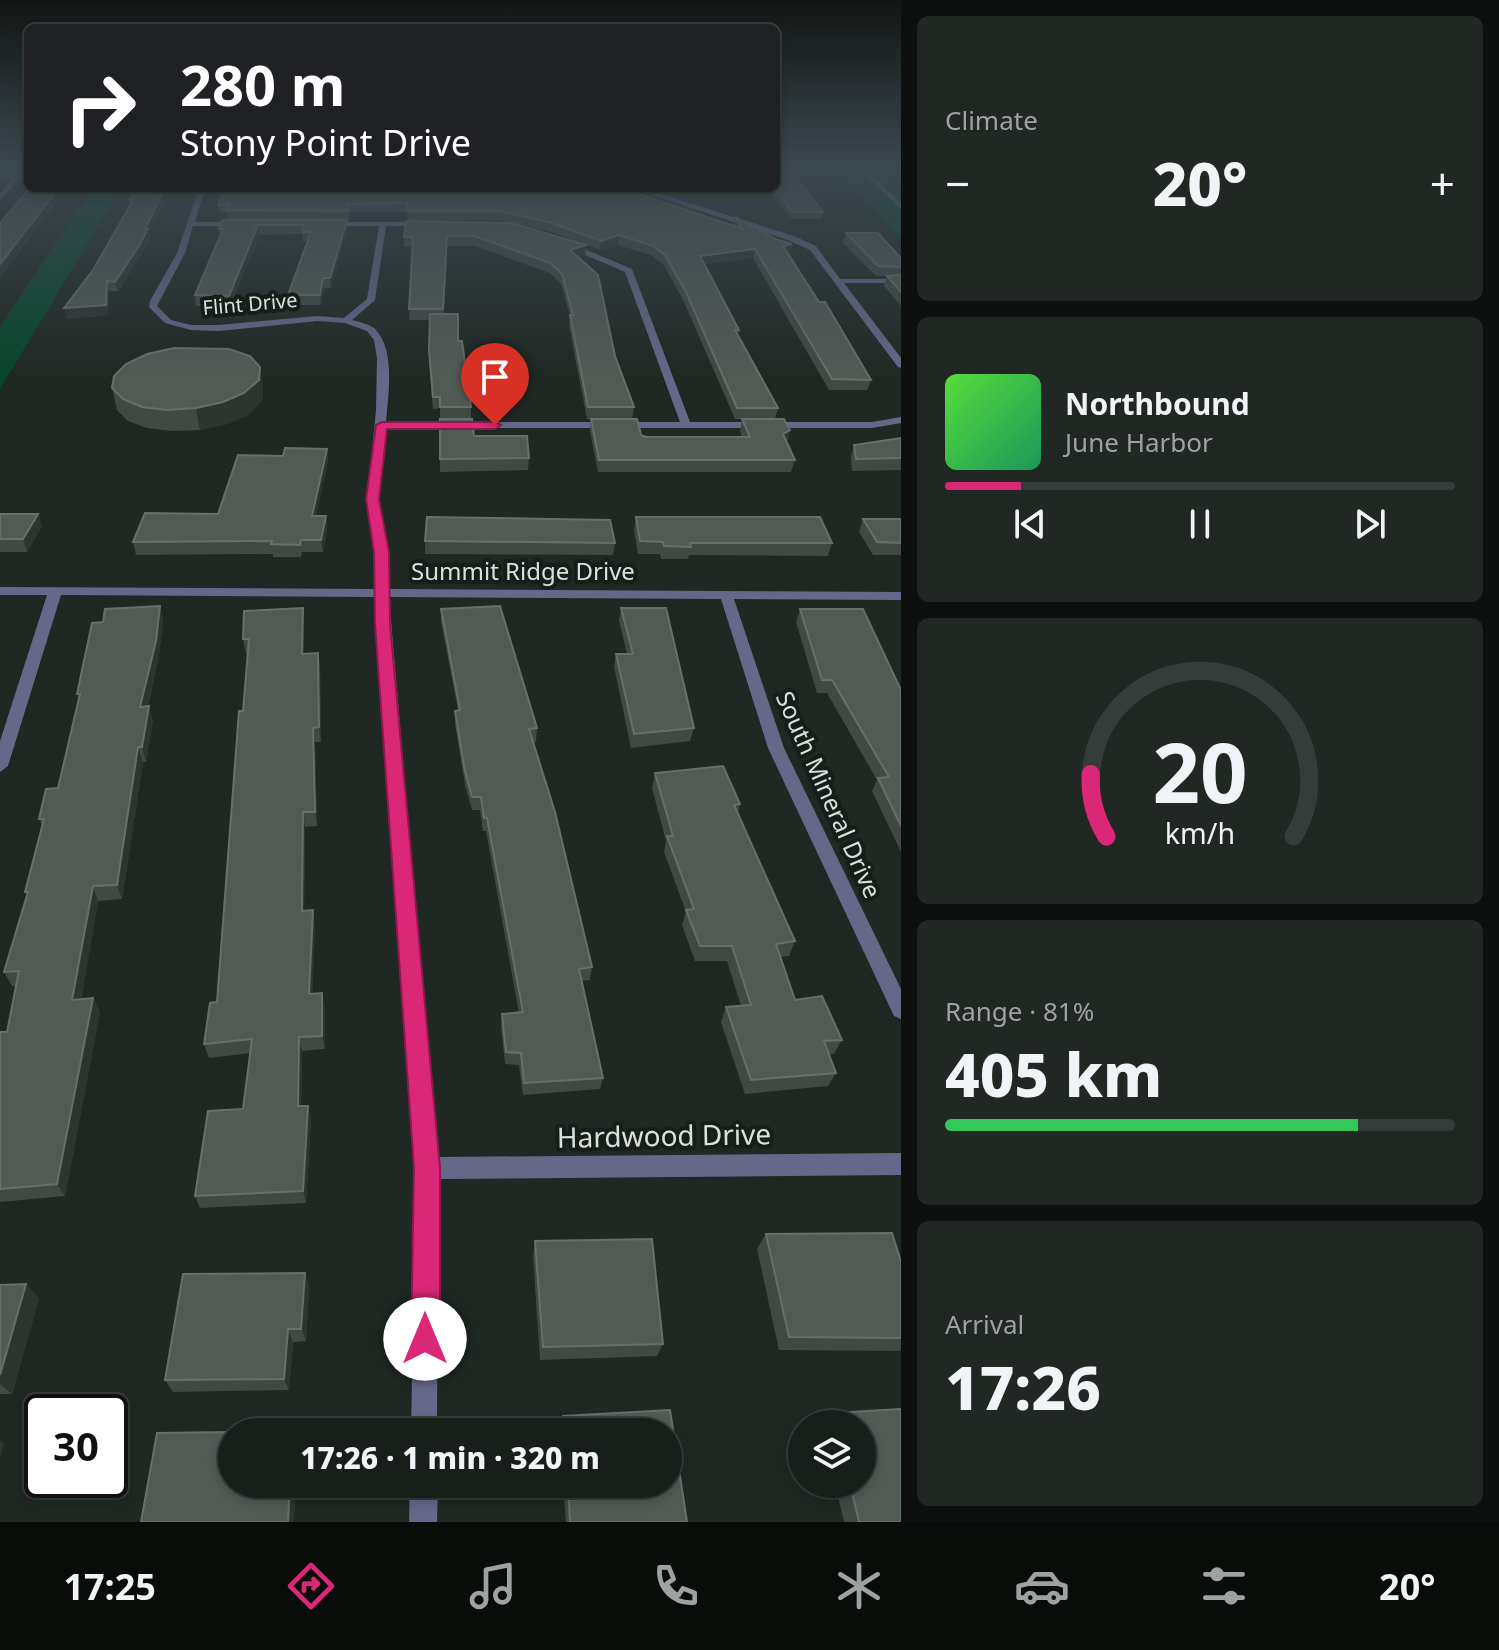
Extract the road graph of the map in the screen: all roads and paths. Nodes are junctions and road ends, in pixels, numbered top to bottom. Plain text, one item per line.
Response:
1 (187, 237) edge
2 (381, 237) edge
3 (785, 237) edge
4 (560, 241) edge
5 (838, 281) junction
6 (901, 281) edge
7 (346, 320) junction
8 (901, 365) edge
9 (901, 420) edge
10 (382, 425) junction
11 (686, 425) junction
12 (0, 591) edge
13 (55, 592) junction
14 (382, 593) junction
15 (726, 595) junction
16 (901, 596) edge
17 (0, 766) edge
18 (901, 1010) edge
19 (901, 1164) edge
20 (427, 1168) junction
21 (424, 1418) edge
22 (424, 1498) edge
23 (423, 1522) edge

1 - 7 street, Flint Drive
2 - 7 street
3 - 5 street
4 - 11 street
5 - 6 street
5 - 8 street
7 - 10 street
9 - 11 street
10 - 11 street
10 - 14 street
12 - 13 street, Summit Ridge Drive
13 - 14 street, Summit Ridge Drive
13 - 17 street
14 - 15 street, Summit Ridge Drive
14 - 20 street
15 - 16 street, Summit Ridge Drive
15 - 18 street, South Mineral Drive
19 - 20 street, Hardwood Drive
20 - 21 street
22 - 23 street

